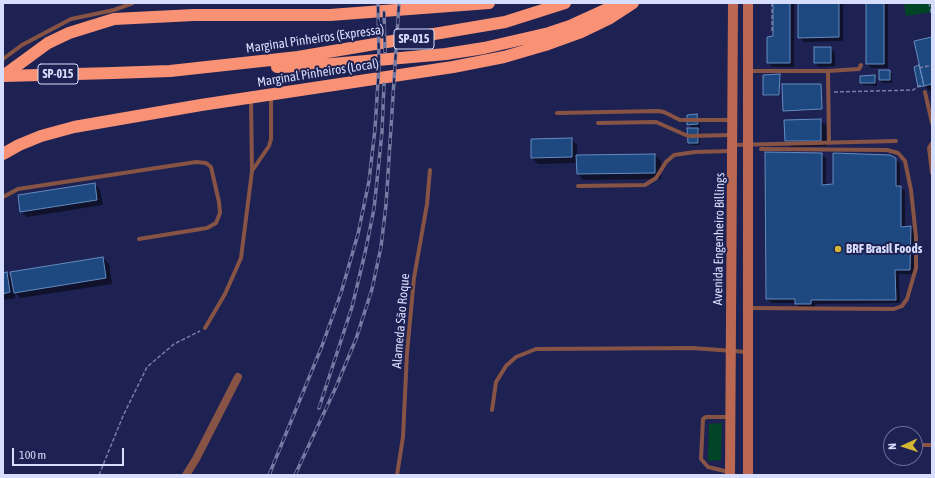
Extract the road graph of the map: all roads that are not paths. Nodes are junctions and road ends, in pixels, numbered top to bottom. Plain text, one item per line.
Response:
1 (133, 3) edge
2 (490, 3) edge
3 (565, 3) edge
4 (621, 3) edge
5 (633, 3) edge
6 (733, 3) edge
7 (748, 3) edge
8 (3, 58) edge
9 (260, 63) junction
10 (862, 65) dead end
11 (748, 71) junction
12 (828, 71) junction
13 (3, 76) edge
14 (925, 92) dead end
15 (271, 95) junction
16 (250, 98) junction
17 (557, 113) dead end
18 (733, 120) junction
19 (932, 121) edge
20 (598, 123) dead end
21 (896, 141) dead end
22 (829, 143) junction
23 (932, 143) edge
24 (733, 144) junction
25 (748, 145) junction
26 (761, 149) dead end
27 (3, 154) edge
28 (430, 170) dead end
29 (252, 171) junction
30 (932, 173) edge
31 (578, 186) dead end
32 (3, 197) edge
33 (733, 198) junction
34 (748, 199) junction
35 (139, 239) dead end
36 (748, 308) junction
37 (205, 328) road end
38 (731, 352) junction
39 (748, 352) junction
40 (238, 377) dead end
41 (492, 410) dead end
42 (730, 417) junction
43 (730, 438) junction
44 (748, 439) junction
45 (730, 473) edge
46 (186, 475) edge
47 (398, 475) edge
48 (748, 475) edge

1 - 8 lane
2 - 13 highway
3 - 9 highway, Marginal Pinheiros (Expressa) / SP-015
4 - 9 highway
5 - 15 highway, Marginal Pinheiros (Local)
6 - 18 street, Avenida Engenheiro Billings
7 - 11 street
9 - 13 highway, Marginal Pinheiros (Expressa) / SP-015, bridge
10 - 12 lane
11 - 12 lane
11 - 25 street
12 - 22 lane
14 - 19 lane
15 - 16 highway, Marginal Pinheiros (Local)
15 - 29 lane
16 - 27 highway, Marginal Pinheiros (Local)
16 - 29 lane
17 - 18 lane
18 - 24 street, Avenida Engenheiro Billings
20 - 24 lane
21 - 22 lane
22 - 25 lane
23 - 30 lane
24 - 25 lane
24 - 31 lane
24 - 33 street, Avenida Engenheiro Billings
25 - 34 street
26 - 36 lane
28 - 47 lane, Alameda São Roque
29 - 37 lane
32 - 35 lane
33 - 34 street
33 - 38 street, Avenida Engenheiro Billings
34 - 36 street
36 - 39 street
38 - 39 lane
38 - 41 lane
38 - 42 street, Avenida Engenheiro Billings
39 - 44 street
40 - 46 street
42 - 43 street, Avenida Engenheiro Billings
42 - 45 lane
43 - 44 street
43 - 45 street, Avenida Engenheiro Billings
44 - 48 street

